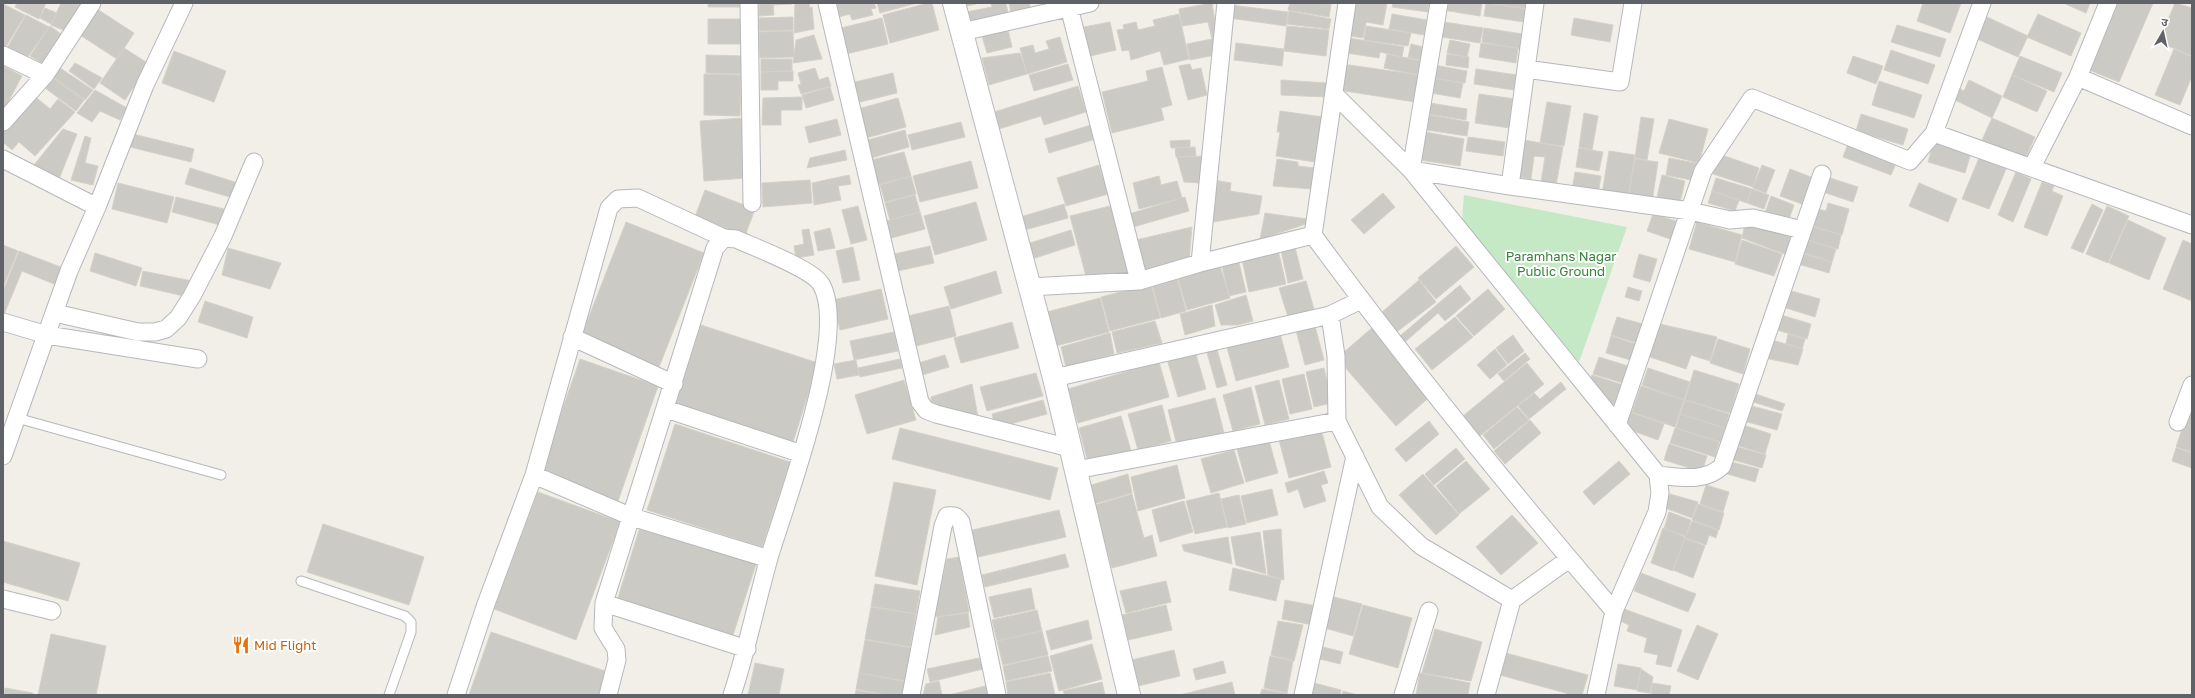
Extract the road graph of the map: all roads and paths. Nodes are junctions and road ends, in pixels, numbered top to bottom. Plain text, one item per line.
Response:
1 (92, 3) edge
2 (184, 3) edge
3 (749, 3) edge
4 (827, 3) edge
5 (954, 3) edge
6 (1090, 3) edge
7 (1226, 3) edge
8 (1347, 3) edge
9 (1439, 3) edge
10 (1535, 3) edge
11 (1633, 3) edge
12 (1982, 3) edge
13 (2108, 3) edge
14 (1069, 7) junction
15 (962, 32) junction
16 (3, 55) edge
17 (1526, 69) junction
18 (45, 75) junction
19 (2078, 77) junction
20 (1334, 94) junction
21 (3, 122) edge
22 (2192, 126) edge
23 (1934, 133) junction
24 (3, 159) edge
25 (254, 162) dead end
26 (2032, 167) junction
27 (1411, 170) junction
28 (1822, 174) dead end
29 (1510, 186) junction
30 (752, 203) dead end
31 (97, 207) junction
32 (1690, 211) junction
33 (2192, 225) edge
34 (1802, 230) junction
35 (1313, 235) junction
36 (724, 238) junction
37 (1200, 263) junction
38 (1139, 282) junction
39 (1029, 287) junction
40 (1361, 300) junction
41 (55, 313) junction
42 (1330, 316) junction
43 (3, 322) edge
44 (47, 335) junction
45 (572, 337) junction
46 (198, 359) dead end
47 (1054, 378) junction
48 (674, 384) junction
49 (2192, 385) edge
50 (666, 409) junction
51 (17, 418) junction
52 (1337, 421) junction
53 (2178, 422) dead end
54 (1617, 425) junction
55 (1070, 448) junction
56 (802, 454) junction
57 (3, 456) edge
58 (1355, 456) junction
59 (1076, 470) junction
60 (221, 475) dead end
61 (1658, 475) junction
62 (534, 476) junction
63 (632, 517) junction
64 (769, 559) junction
65 (1569, 559) junction
66 (301, 581) dead end
67 (3, 599) edge
68 (1512, 600) junction
69 (604, 603) junction
70 (52, 611) dead end
71 (1429, 611) dead end
72 (1614, 611) junction
73 (747, 649) junction
74 (389, 695) edge
75 (456, 695) edge
76 (608, 695) edge
77 (732, 695) edge
78 (911, 695) edge
79 (997, 695) edge
80 (1129, 695) edge
81 (1304, 695) edge
82 (1403, 695) edge
83 (1486, 695) edge
84 (1596, 695) edge

1 - 18 street
2 - 31 street
3 - 30 street
4 - 55 street
5 - 15 street
6 - 14 street
7 - 37 street
8 - 20 street
9 - 27 street
10 - 17 street
11 - 17 street
12 - 23 street
13 - 19 street
14 - 15 street
14 - 38 street
15 - 39 street
16 - 18 street
17 - 29 street
18 - 21 street
19 - 22 street
19 - 26 street
20 - 27 street
20 - 35 street
23 - 26 street
23 - 32 street
24 - 31 street
25 - 41 street
26 - 33 street
27 - 29 street
27 - 54 street
28 - 34 street
29 - 32 street
31 - 41 street
32 - 34 street
32 - 54 street
34 - 61 street
35 - 37 street
35 - 40 street
36 - 45 street
36 - 48 street
36 - 56 street
37 - 38 street
38 - 39 street
39 - 47 street
40 - 42 street
40 - 65 street
41 - 44 street
42 - 47 street
42 - 52 street
43 - 44 street
44 - 46 street
44 - 51 street
45 - 48 street
45 - 62 street
47 - 55 street
48 - 50 street
49 - 53 street
50 - 56 street
50 - 63 street
51 - 57 street
51 - 60 lane
52 - 58 street
52 - 59 street
54 - 61 street
55 - 59 street
56 - 64 street
58 - 68 street
58 - 81 street
59 - 80 street
61 - 72 street
62 - 63 street
62 - 75 street
63 - 64 street
63 - 69 street
64 - 73 street
65 - 68 street
65 - 72 street
66 - 74 lane
67 - 70 street
68 - 83 street
69 - 73 street
69 - 76 street
71 - 82 street
72 - 84 street
73 - 77 street
78 - 79 street

